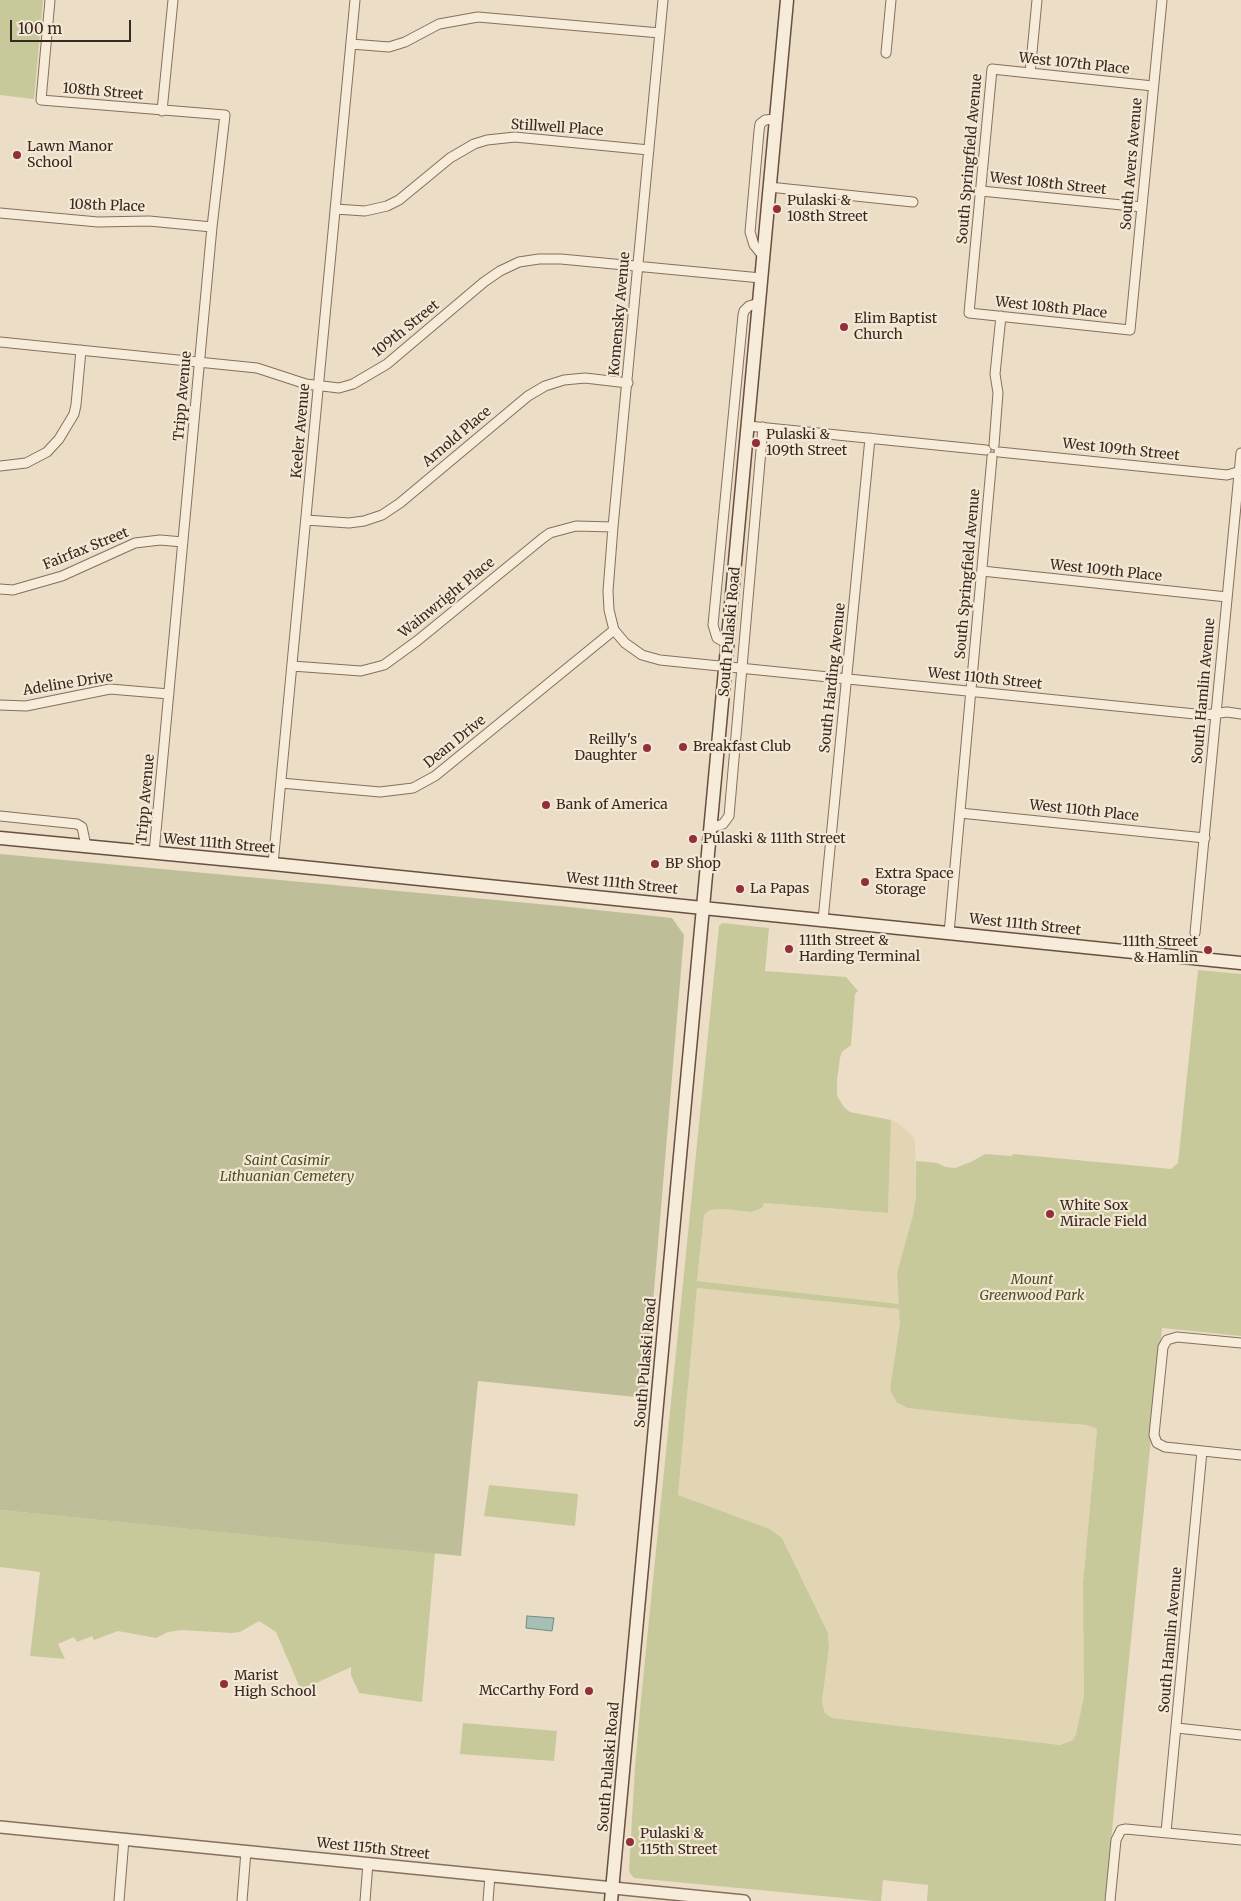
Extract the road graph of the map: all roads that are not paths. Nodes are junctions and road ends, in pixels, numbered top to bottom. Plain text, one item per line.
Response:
1 (50, 0) edge
2 (173, 0) edge
3 (355, 0) edge
4 (663, 0) edge
5 (787, 0) edge
6 (890, 0) edge
7 (1037, 0) edge
8 (1162, 0) edge
9 (660, 33) junction
10 (351, 44) junction
11 (886, 53) dead end
12 (992, 69) joint
13 (1030, 73) junction
14 (1154, 86) junction
15 (162, 112) junction
16 (775, 119) junction
17 (649, 150) junction
18 (769, 187) junction
19 (981, 192) junction
20 (913, 202) dead end
21 (1142, 207) junction
22 (335, 209) junction
23 (0, 213) edge
24 (212, 227) junction
25 (763, 256) junction
26 (639, 266) junction
27 (761, 278) junction
28 (759, 303) junction
29 (969, 313) joint
30 (1001, 316) junction
31 (1130, 330) joint
32 (0, 342) edge
33 (81, 350) junction
34 (200, 363) junction
35 (628, 383) junction
36 (319, 387) junction
37 (748, 426) junction
38 (764, 428) junction
39 (870, 438) junction
40 (993, 451) junction
41 (1241, 453) edge
42 (0, 466) edge
43 (1240, 472) edge
44 (306, 520) junction
45 (613, 527) junction
46 (183, 542) junction
47 (982, 571) junction
48 (0, 589) edge
49 (1227, 597) junction
50 (614, 630) junction
51 (728, 644) junction
52 (292, 666) junction
53 (726, 667) junction
54 (742, 669) junction
55 (846, 679) junction
56 (971, 691) junction
57 (169, 694) junction
58 (0, 705) edge
59 (1216, 714) junction
60 (1241, 714) edge
61 (281, 783) junction
62 (960, 813) junction
63 (0, 816) edge
64 (711, 828) junction
65 (0, 838) edge
66 (1204, 838) junction
67 (86, 846) junction
68 (154, 853) junction
69 (273, 864) junction
70 (704, 908) junction
71 (823, 920) junction
72 (949, 932) junction
73 (1196, 933) dead end
74 (1241, 962) edge
75 (1241, 1344) edge
76 (1202, 1451) junction
77 (1241, 1456) edge
78 (1177, 1728) junction
79 (1241, 1735) edge
80 (0, 1827) edge
81 (1166, 1832) junction
82 (124, 1839) junction
83 (1241, 1840) edge
84 (246, 1851) junction
85 (368, 1864) junction
86 (490, 1875) junction
87 (612, 1888) junction
88 (119, 1901) edge
89 (242, 1901) edge
90 (365, 1901) edge
91 (488, 1901) edge
92 (611, 1901) edge
93 (744, 1901) edge
94 (1110, 1901) edge

1 - 15 street, 108th Street
2 - 15 street
3 - 10 street, Keeler Avenue
4 - 9 street, Komensky Avenue
5 - 16 main road, South Pulaski Road
6 - 11 street
7 - 13 street
8 - 14 street, South Avers Avenue
9 - 10 street
9 - 17 street, Komensky Avenue
10 - 22 street, Keeler Avenue
12 - 13 street, West 107th Place
12 - 19 street, South Springfield Avenue
13 - 14 street, West 107th Place
14 - 21 street, South Avers Avenue
15 - 24 street, Tripp Avenue
16 - 18 main road, South Pulaski Road
16 - 25 street
17 - 22 street, Stillwell Place
17 - 26 street, Komensky Avenue
18 - 20 street
18 - 25 main road, South Pulaski Road
19 - 21 street, West 108th Street
19 - 29 street, South Springfield Avenue
21 - 31 street, South Avers Avenue
22 - 36 street, Keeler Avenue
23 - 24 street, 108th Place
24 - 34 street, Tripp Avenue
25 - 27 main road, South Pulaski Road
26 - 27 street, 109th Street
26 - 35 street, Komensky Avenue
26 - 36 street, 109th Street
27 - 28 main road, South Pulaski Road
28 - 37 main road, South Pulaski Road
28 - 51 street, South Pulaski Road
29 - 30 street, West 108th Place
30 - 31 street, West 108th Place
30 - 40 street, South Springfield Avenue
32 - 33 street, 109th Street
33 - 34 street, 109th Street
33 - 42 street
34 - 36 street, 109th Street
34 - 46 street, Tripp Avenue
35 - 44 street, Arnold Place
35 - 45 street, Komensky Avenue
36 - 44 street, Keeler Avenue
37 - 38 street, West 109th Street
37 - 51 main road, South Pulaski Road
38 - 39 street, West 109th Street
38 - 54 street, South Pulaski Road
39 - 40 street, West 109th Street
39 - 55 street, South Harding Avenue
40 - 43 street, West 109th Street
40 - 47 street, South Springfield Avenue
41 - 43 street, South Hamlin Avenue
43 - 49 street, South Hamlin Avenue
44 - 52 street, Keeler Avenue
45 - 50 street, Komensky Avenue
45 - 52 street, Wainwright Place
46 - 48 street, Fairfax Street
46 - 57 street, Tripp Avenue
47 - 49 street, West 109th Place
47 - 56 street, South Springfield Avenue
49 - 59 street, South Hamlin Avenue
50 - 53 street, West 110th Street
50 - 61 street, Dean Drive
51 - 53 main road, South Pulaski Road
52 - 61 street, Keeler Avenue
53 - 54 street, West 110th Street
53 - 64 main road, South Pulaski Road
54 - 55 street, West 110th Street
54 - 64 street, South Pulaski Road
55 - 56 street, West 110th Street
55 - 71 street, South Harding Avenue
56 - 59 street, West 110th Street
56 - 62 street, South Springfield Avenue
57 - 58 street, Adeline Drive
57 - 68 street, Tripp Avenue
59 - 60 street, West 110th Street
59 - 66 street, South Hamlin Avenue
61 - 69 street, Keeler Avenue
62 - 66 street, West 110th Place
62 - 72 street, South Springfield Avenue
63 - 67 street
64 - 70 main road, South Pulaski Road
65 - 67 main road, West 111th Street
66 - 73 street, South Hamlin Avenue
67 - 68 main road, West 111th Street
68 - 69 main road, West 111th Street
69 - 70 main road, West 111th Street
70 - 71 main road, West 111th Street
70 - 87 main road, South Pulaski Road
71 - 72 main road, West 111th Street
72 - 74 main road, West 111th Street
75 - 76 street
76 - 77 street
76 - 78 street, South Hamlin Avenue
78 - 79 street
78 - 81 street, South Hamlin Avenue
80 - 82 street, West 115th Street
81 - 83 street
81 - 94 street
82 - 84 street, West 115th Street
82 - 88 street
84 - 85 street, West 115th Street
84 - 89 street
85 - 86 street, West 115th Street
85 - 90 street
86 - 87 street, West 115th Street
86 - 91 street
87 - 92 main road, South Pulaski Road
87 - 93 street, West 115th Street

